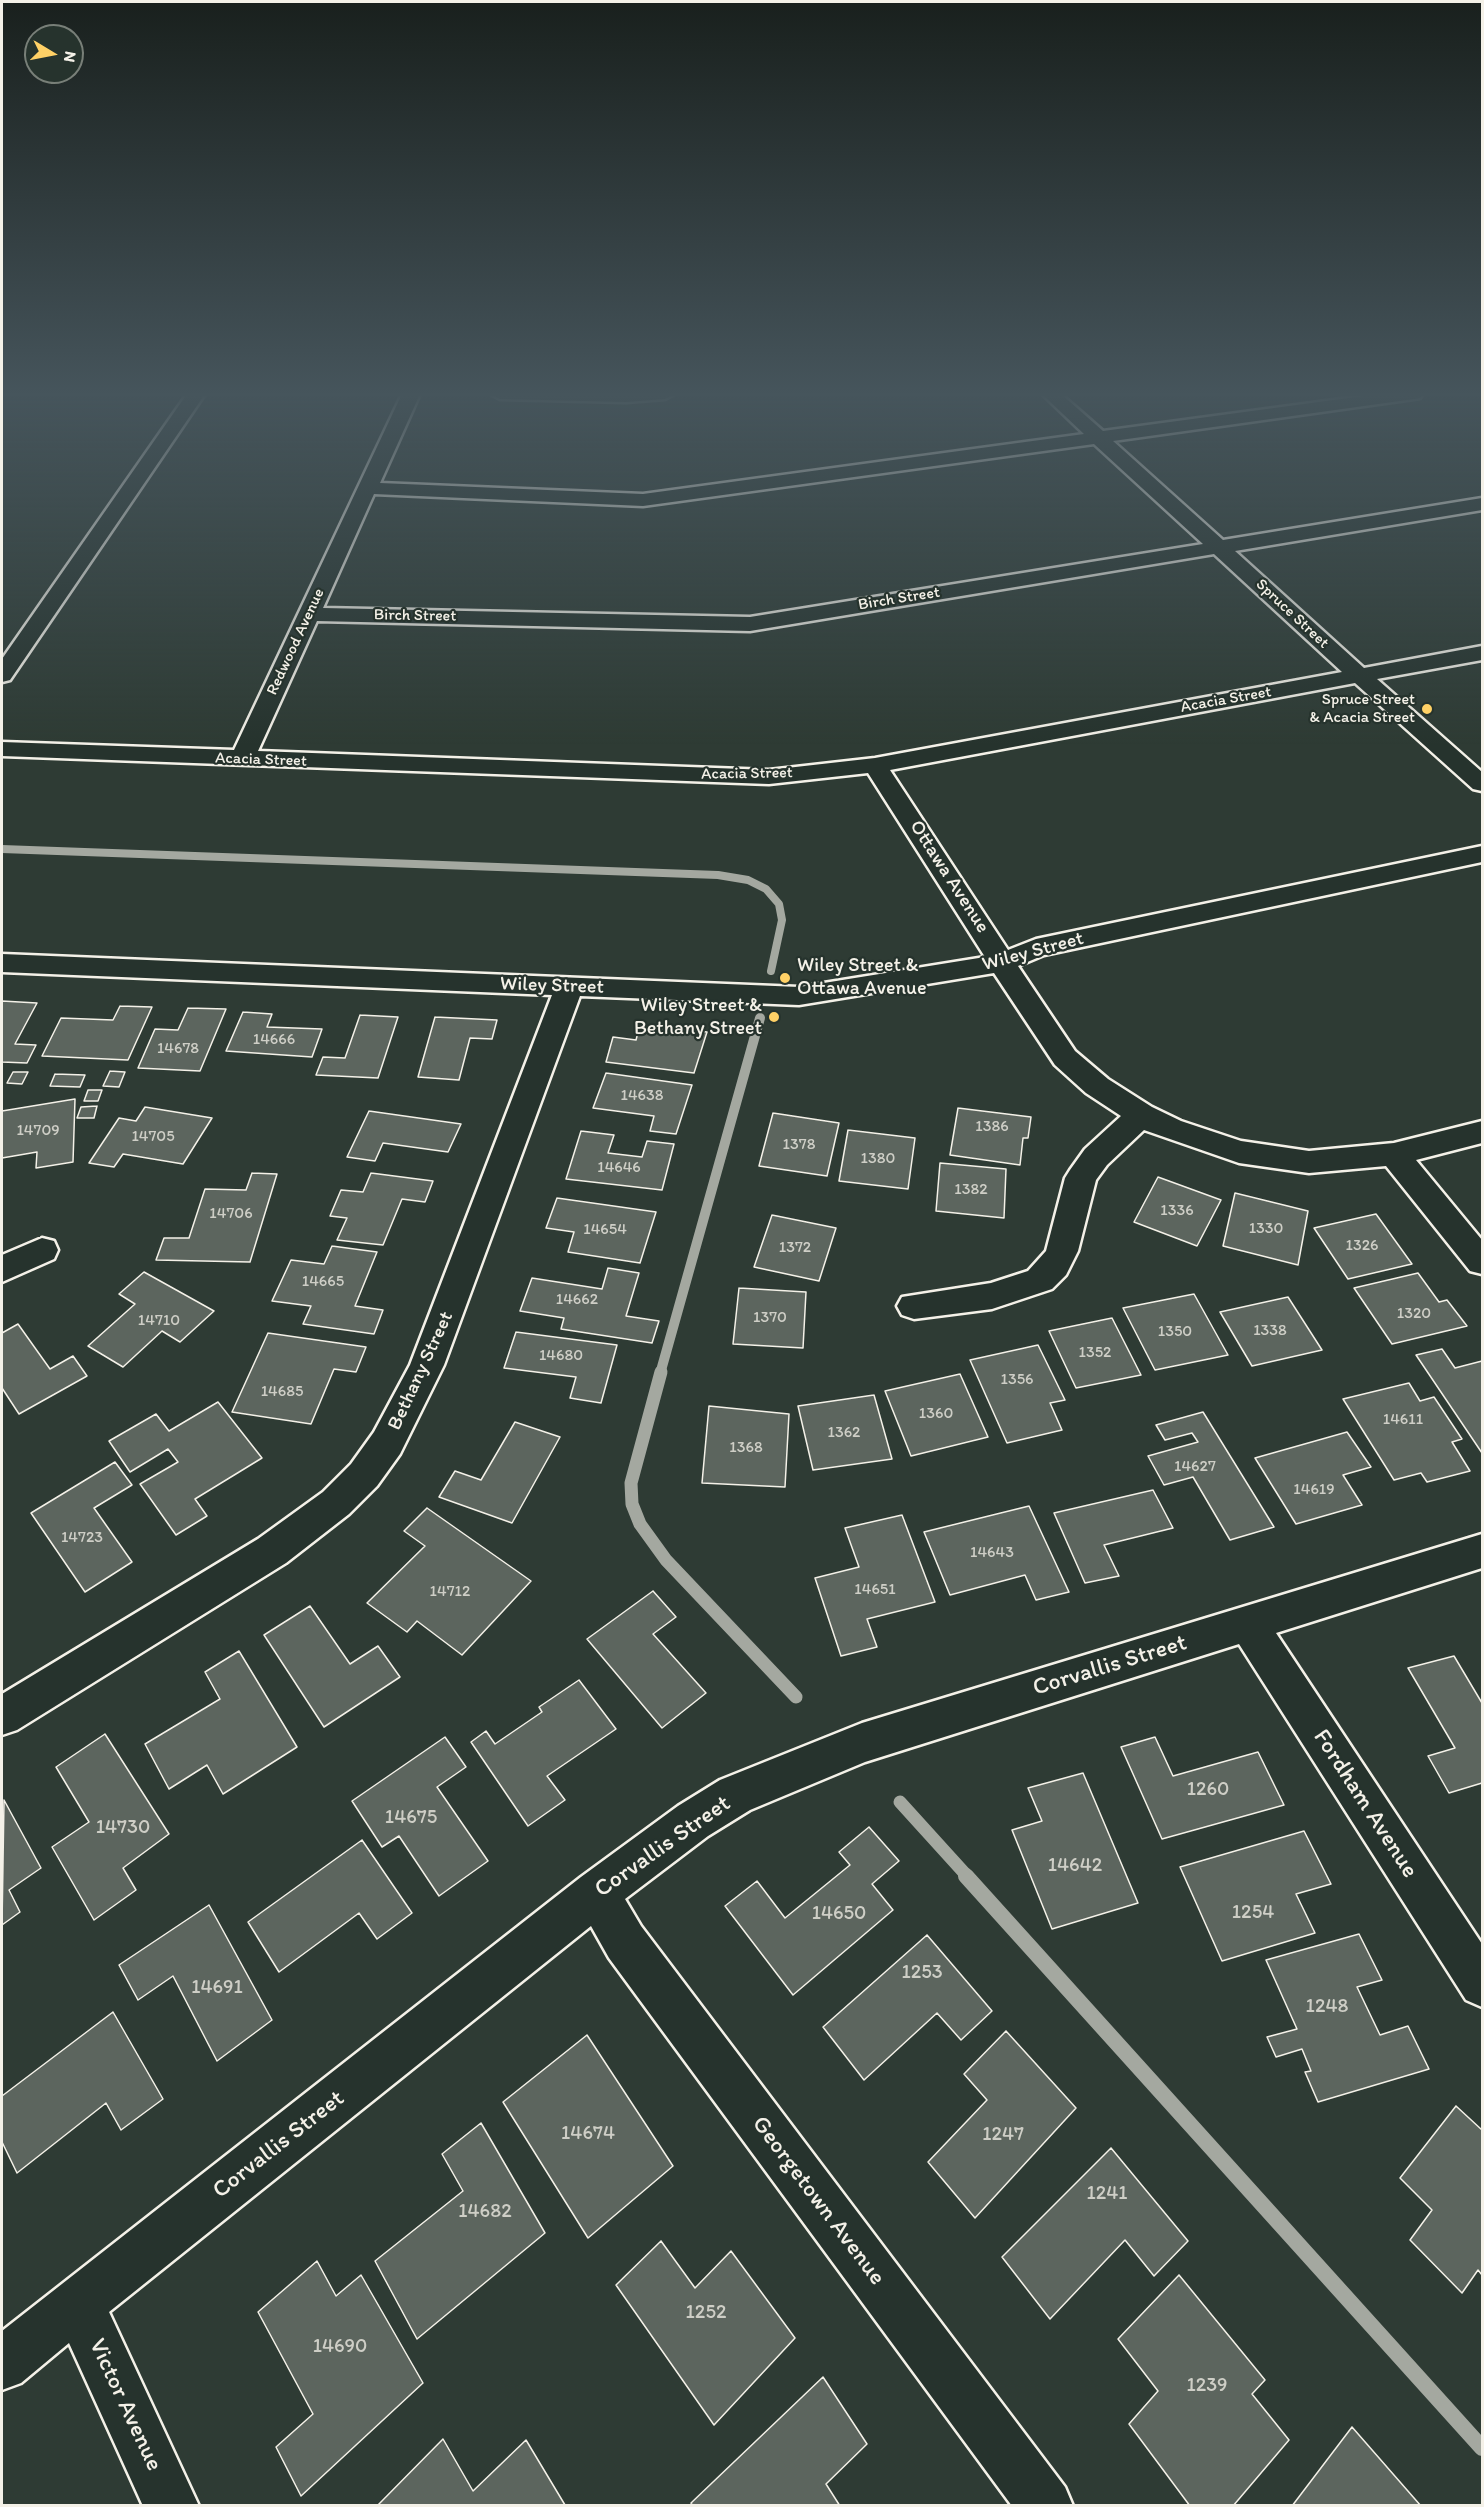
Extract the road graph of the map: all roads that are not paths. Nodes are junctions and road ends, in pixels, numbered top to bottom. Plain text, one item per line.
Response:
1 (115, 511) edge
2 (357, 511) edge
3 (1180, 511) edge
4 (1438, 511) edge
5 (1218, 546) junction
6 (309, 614) junction
7 (1482, 653) edge
8 (2, 675) edge
9 (1359, 675) junction
10 (2, 749) edge
11 (242, 759) junction
12 (875, 765) junction
13 (1482, 784) edge
14 (1482, 854) edge
15 (2, 963) edge
16 (1002, 963) junction
17 (569, 987) junction
18 (1141, 1115) junction
19 (1482, 1131) edge
20 (1394, 1154) junction
21 (42, 1250) dead end
22 (1482, 1262) edge
23 (2, 1269) edge
24 (914, 1306) dead end
25 (1482, 1551) edge
26 (1248, 1624) junction
27 (2, 1716) edge
28 (597, 1893) junction
29 (1482, 1984) edge
30 (78, 2304) junction
31 (2, 2364) edge
32 (172, 2505) edge
33 (1046, 2505) edge

1 - 8 street
2 - 6 street, Redwood Avenue
3 - 5 street, Spruce Street
4 - 5 street, Birch Street
5 - 6 street, Birch Street
5 - 9 street, Spruce Street
6 - 11 street, Redwood Avenue
7 - 9 street, Acacia Street
9 - 12 street, Acacia Street
9 - 13 street, Spruce Street
10 - 11 street, Acacia Street
11 - 12 street, Acacia Street
12 - 16 street, Ottawa Avenue
14 - 16 street, Wiley Street
15 - 17 street, Wiley Street
16 - 17 street, Wiley Street
16 - 18 street, Ottawa Avenue
17 - 27 street, Bethany Street
18 - 20 street, Ottawa Avenue
18 - 24 street
19 - 20 street, Ottawa Avenue
20 - 22 street
21 - 23 street
25 - 26 street, Corvallis Street
26 - 28 street, Corvallis Street
26 - 29 street, Fordham Avenue
28 - 30 street, Corvallis Street
28 - 33 street, Georgetown Avenue
30 - 31 street, Corvallis Street
30 - 32 street, Victor Avenue

